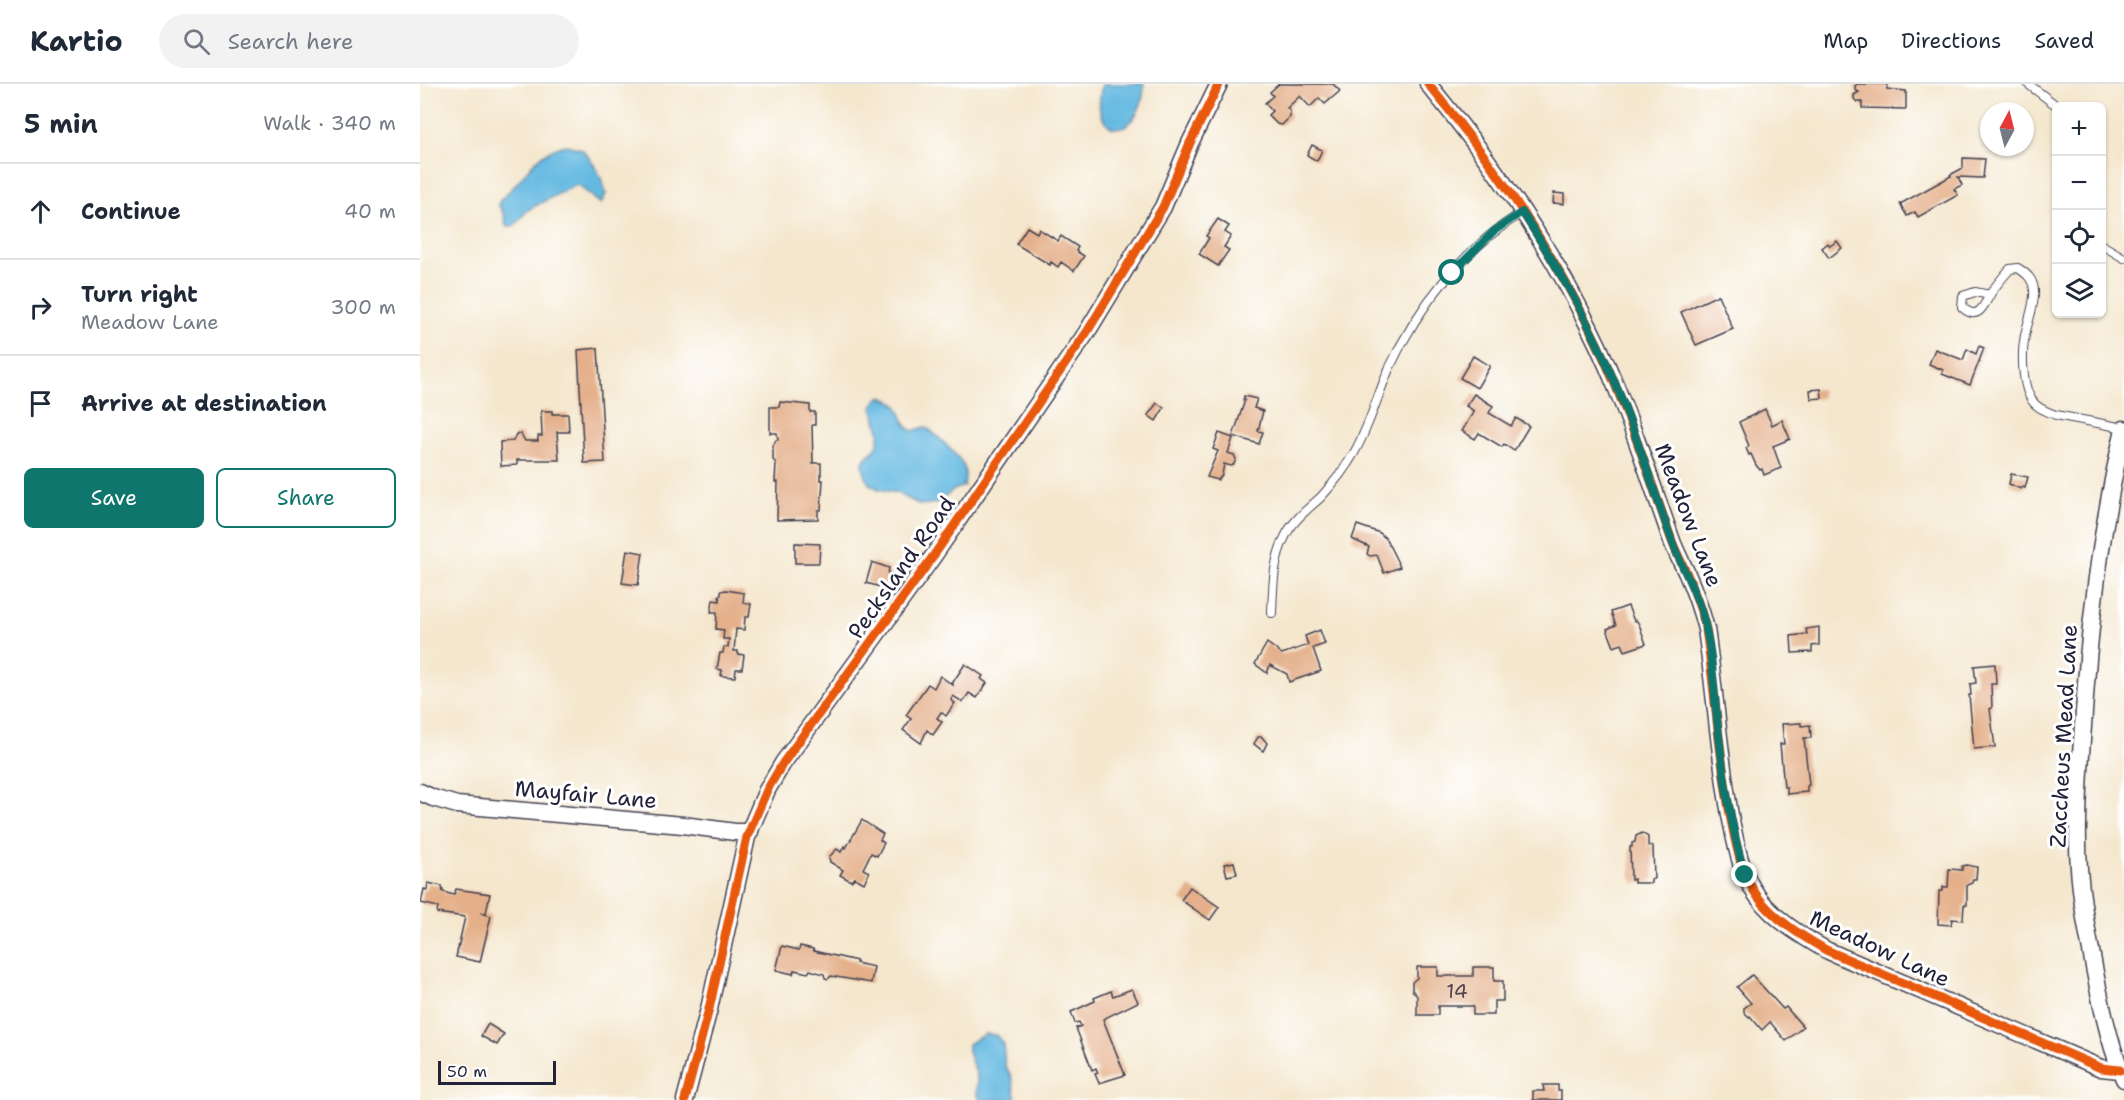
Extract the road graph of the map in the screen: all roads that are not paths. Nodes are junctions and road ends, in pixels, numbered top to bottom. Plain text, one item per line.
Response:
1 (1219, 84) edge
2 (1428, 84) edge
3 (2028, 84) edge
4 (2052, 102) edge
5 (1522, 212) junction
6 (2106, 247) edge
7 (2124, 258) edge
8 (1990, 295) dead end
9 (2124, 428) edge
10 (1272, 613) dead end
11 (420, 792) edge
12 (750, 832) junction
13 (2122, 1074) edge
14 (685, 1100) edge

1 - 12 street, Pecksland Road
2 - 5 street, Meadow Lane
3 - 4 lane
5 - 10 lane
5 - 13 street, Meadow Lane
6 - 7 lane
8 - 9 lane
9 - 13 street, Zaccheus Mead Lane
11 - 12 street, Mayfair Lane
12 - 14 street, Pecksland Road

